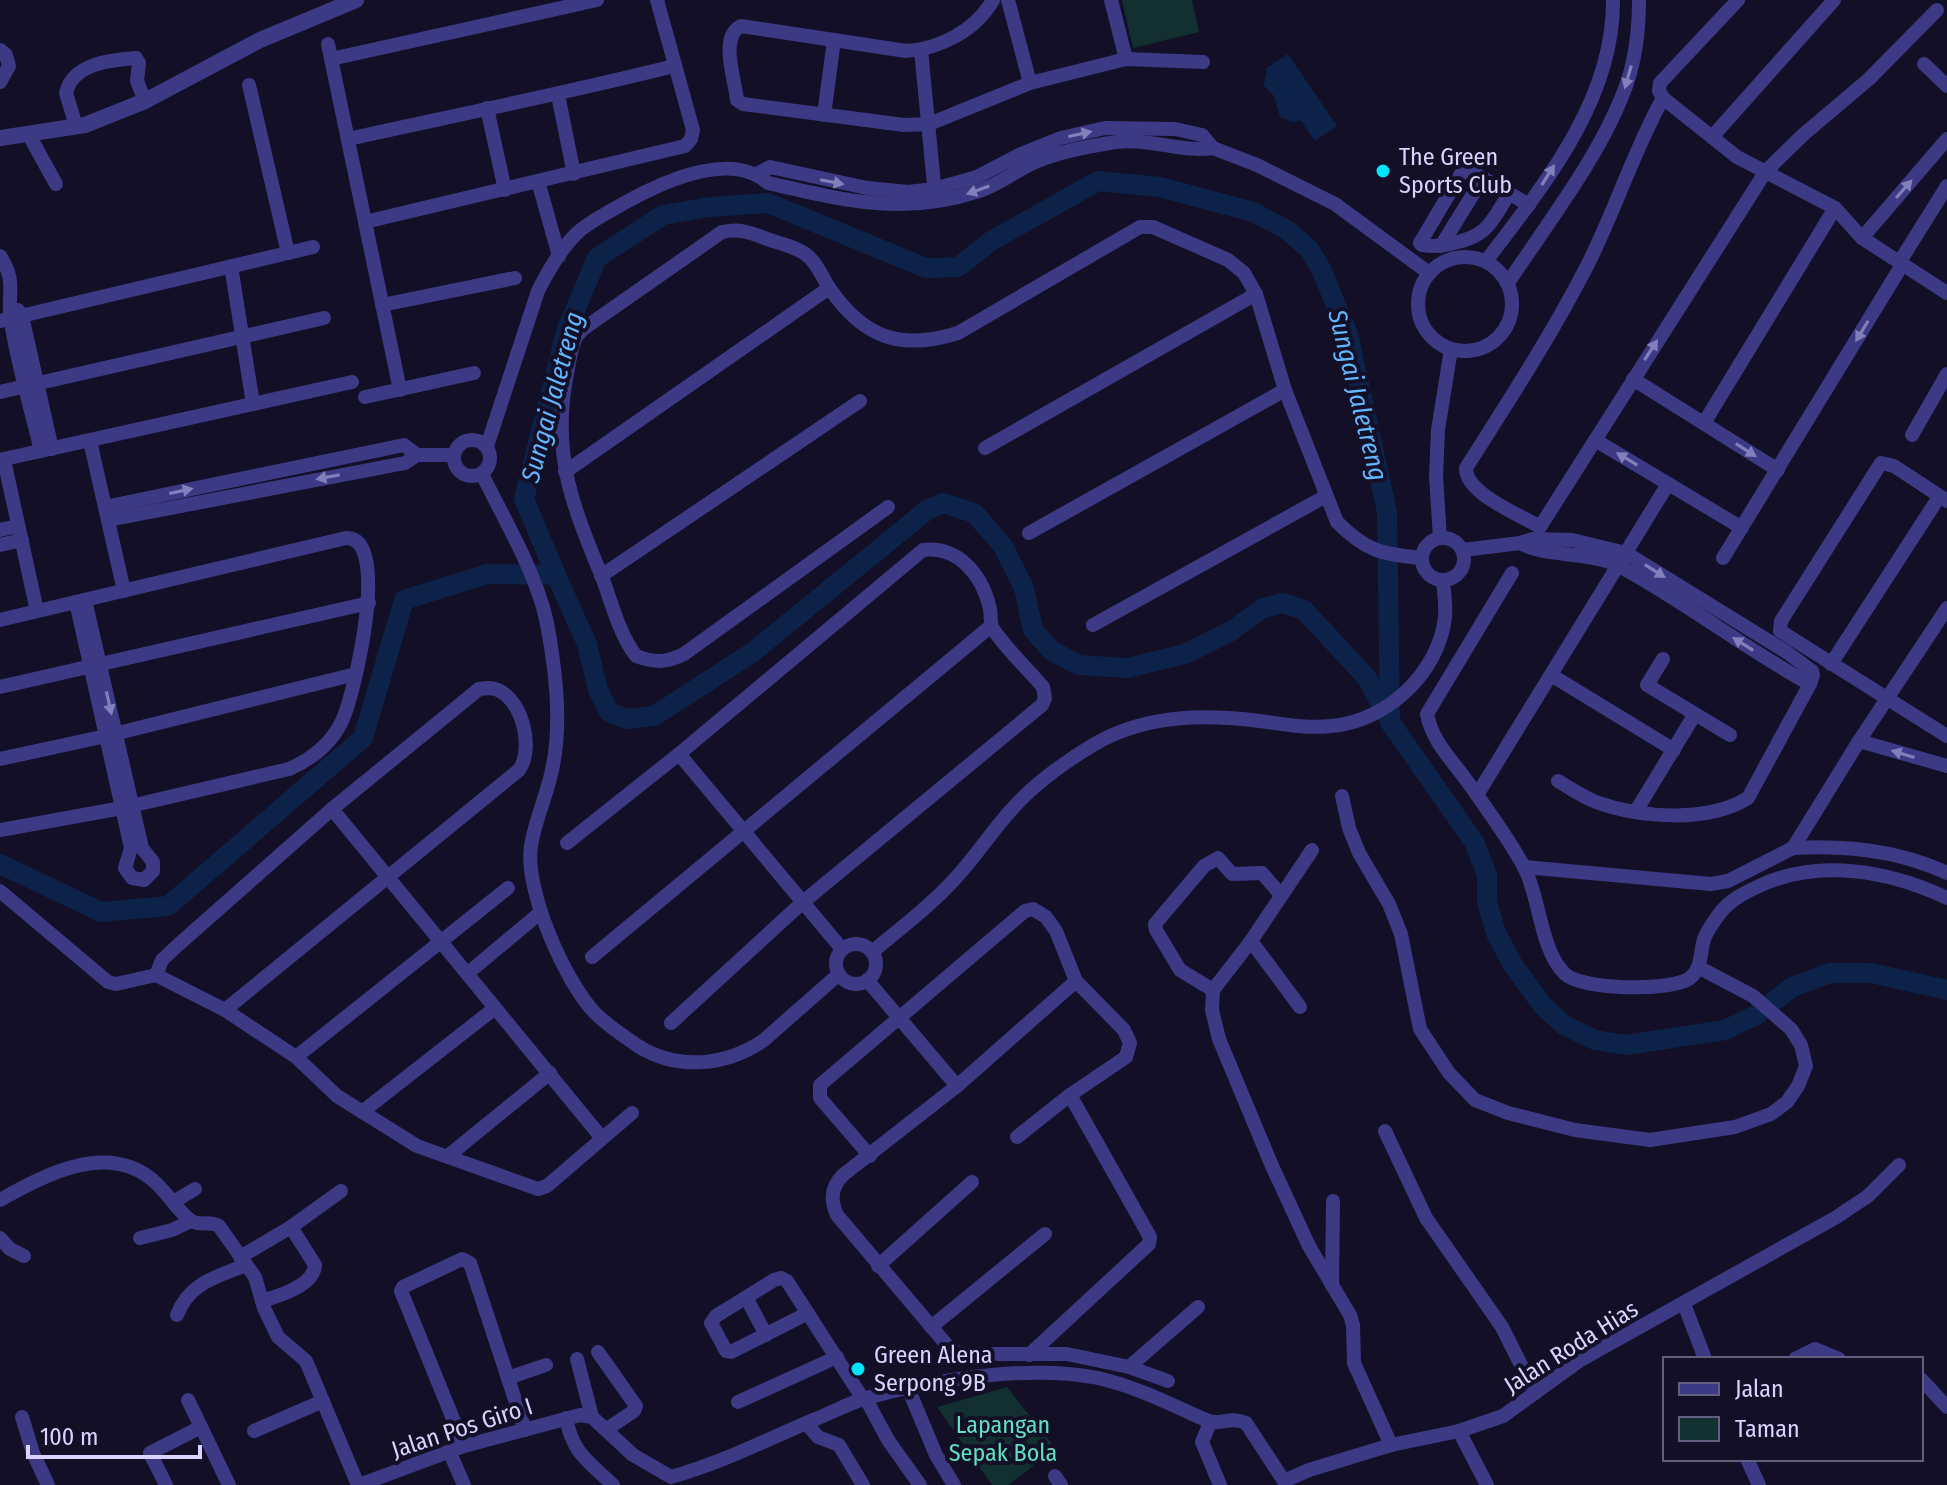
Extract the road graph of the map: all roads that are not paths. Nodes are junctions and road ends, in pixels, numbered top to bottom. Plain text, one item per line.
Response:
1 (356, 0) edge
2 (597, 0) edge
3 (657, 0) edge
4 (993, 0) edge
5 (1008, 0) edge
6 (1111, 0) edge
7 (1613, 0) edge
8 (1639, 0) edge
9 (1738, 0) edge
10 (1834, 0) edge
11 (1937, 10) dead end
12 (834, 40) junction
13 (0, 50) edge
14 (921, 50) junction
15 (1126, 59) junction
16 (1203, 62) dead end
17 (1924, 64) dead end
18 (674, 66) junction
19 (0, 82) edge
20 (1030, 83) junction
21 (249, 85) dead end
22 (1947, 86) edge
23 (558, 95) junction
24 (1663, 98) junction
25 (145, 101) junction
26 (487, 108) junction
27 (824, 115) junction
28 (929, 124) junction
29 (76, 126) junction
30 (1, 134) edge
31 (29, 135) junction
32 (1712, 137) junction
33 (348, 139) junction
34 (1947, 139) edge
35 (1766, 171) junction
36 (574, 174) junction
37 (1483, 178) junction
38 (538, 181) junction
39 (56, 184) dead end
40 (1947, 186) edge
41 (505, 190) junction
42 (1509, 194) junction
43 (935, 196) junction
44 (1529, 205) junction
45 (1835, 208) junction
46 (365, 222) junction
47 (1862, 238) junction
48 (1441, 246) junction
49 (313, 247) dead end
50 (288, 253) junction
51 (0, 256) edge
52 (559, 256) junction
53 (1486, 261) junction
54 (1901, 264) junction
55 (231, 266) junction
56 (1429, 273) junction
57 (515, 278) dead end
58 (1508, 283) junction
59 (829, 288) junction
60 (1947, 293) edge
61 (1256, 294) junction
62 (382, 305) junction
63 (11, 318) edge
64 (324, 318) dead end
65 (243, 338) junction
66 (1451, 349) junction
67 (474, 373) dead end
68 (1947, 374) edge
69 (1633, 379) junction
70 (352, 382) dead end
71 (32, 385) junction
72 (400, 390) junction
73 (1285, 390) junction
74 (0, 392) edge
75 (365, 397) dead end
76 (860, 401) dead end
77 (253, 404) junction
78 (1704, 423) junction
79 (1912, 435) dead end
80 (1595, 440) junction
81 (90, 441) junction
82 (487, 446) junction
83 (985, 448) dead end
84 (47, 450) junction
85 (454, 455) junction
86 (2, 460) edge
87 (1778, 470) junction
88 (565, 472) junction
89 (482, 474) junction
90 (1668, 484) junction
91 (1326, 496) junction
92 (1943, 499) edge
93 (888, 507) dead end
94 (106, 513) junction
95 (1742, 528) junction
96 (0, 530) edge
97 (20, 533) junction
98 (1029, 533) dead end
99 (1440, 538) junction
100 (0, 545) edge
101 (1463, 550) junction
102 (1421, 558) junction
103 (1723, 558) dead end
104 (1622, 559) junction
105 (1512, 573) dead end
106 (601, 576) junction
107 (1443, 581) junction
108 (124, 591) junction
109 (81, 601) junction
110 (369, 603) junction
111 (1947, 608) edge
112 (37, 611) junction
113 (0, 620) edge
114 (1093, 625) dead end
115 (991, 626) junction
116 (1663, 659) dead end
117 (1831, 664) junction
118 (96, 667) junction
119 (356, 674) junction
120 (1551, 675) junction
121 (0, 687) edge
122 (1410, 688) junction
123 (1889, 699) junction
124 (1427, 714) junction
125 (1695, 714) junction
126 (111, 735) junction
127 (1730, 735) dead end
128 (1947, 736) edge
129 (1859, 741) junction
130 (1674, 750) junction
131 (679, 754) junction
132 (0, 759) edge
133 (1947, 766) edge
134 (1558, 781) dead end
135 (1477, 795) junction
136 (1342, 796) dead end
137 (128, 807) junction
138 (332, 809) junction
139 (1636, 811) junction
140 (0, 830) edge
141 (744, 832) junction
142 (567, 843) dead end
143 (1793, 848) junction
144 (1312, 850) dead end
145 (1524, 867) junction
146 (1947, 873) edge
147 (387, 877) junction
148 (508, 888) dead end
149 (0, 891) edge
150 (1281, 895) junction
151 (1947, 898) edge
152 (803, 902) junction
153 (541, 912) junction
154 (441, 940) junction
155 (1251, 941) junction
156 (842, 949) junction
157 (872, 952) junction
158 (592, 957) dead end
159 (1698, 967) junction
160 (468, 973) junction
161 (839, 974) junction
162 (156, 975) junction
163 (867, 980) junction
164 (1076, 981) junction
165 (1213, 990) junction
166 (1300, 1007) dead end
167 (495, 1008) junction
168 (225, 1010) junction
169 (898, 1016) junction
170 (671, 1023) dead end
171 (296, 1057) junction
172 (550, 1073) junction
173 (957, 1086) junction
174 (1070, 1095) junction
175 (362, 1112) junction
176 (632, 1113) dead end
177 (1385, 1131) dead end
178 (601, 1137) junction
179 (1017, 1137) dead end
180 (448, 1156) junction
181 (870, 1156) junction
182 (1899, 1165) dead end
183 (972, 1182) dead end
184 (195, 1189) dead end
185 (341, 1191) dead end
186 (0, 1200) edge
187 (1333, 1201) dead end
188 (173, 1202) junction
189 (191, 1221) junction
190 (291, 1227) junction
191 (1045, 1234) dead end
192 (0, 1238) edge
193 (140, 1238) dead end
194 (24, 1256) dead end
195 (243, 1261) junction
196 (878, 1266) junction
197 (1332, 1286) junction
198 (747, 1299) junction
199 (262, 1301) junction
200 (1684, 1304) junction
201 (1198, 1307) dead end
202 (808, 1313) junction
203 (177, 1315) dead end
204 (931, 1327) junction
205 (766, 1335) junction
206 (598, 1352) dead end
207 (1029, 1355) junction
208 (837, 1357) junction
209 (1704, 1357) edge
210 (1799, 1357) edge
211 (1834, 1357) edge
212 (577, 1359) dead end
213 (546, 1365) dead end
214 (1129, 1367) junction
215 (508, 1378) junction
216 (1168, 1381) dead end
217 (1923, 1381) edge
218 (908, 1388) junction
219 (1535, 1393) junction
220 (864, 1399) junction
221 (188, 1400) dead end
222 (323, 1401) junction
223 (738, 1402) dead end
224 (1947, 1407) edge
225 (22, 1417) dead end
226 (579, 1417) junction
227 (806, 1423) junction
228 (1210, 1423) junction
229 (201, 1427) junction
230 (607, 1429) junction
231 (525, 1430) junction
232 (254, 1431) dead end
233 (1459, 1431) junction
234 (1391, 1445) junction
235 (464, 1446) junction
236 (450, 1453) junction
237 (1748, 1461) edge
238 (395, 1479) edge
239 (690, 1479) edge
240 (666, 1481) edge
241 (1284, 1483) edge
242 (48, 1485) edge
243 (166, 1485) edge
244 (229, 1485) edge
245 (358, 1485) edge
246 (464, 1485) edge
247 (613, 1485) edge
248 (863, 1485) edge
249 (920, 1485) edge
250 (954, 1485) edge
251 (1220, 1485) edge
252 (1487, 1485) edge
253 (1759, 1485) edge

1 - 25 street
2 - 33 street
3 - 18 street
4 - 14 street
5 - 20 street
6 - 15 street
44 -> 7 street
8 -> 58 street
9 - 24 street
10 - 32 street
11 - 35 street
12 - 14 street
12 - 27 street
12 - 27 street
13 - 19 street
14 - 28 street
15 - 16 street
15 - 20 street
17 - 22 street
18 - 23 street
18 - 36 street
20 - 28 street
21 - 50 street
23 - 26 street
23 - 36 street
24 - 32 street
24 - 80 street
25 - 29 street
25 - 29 street
26 - 33 street
26 - 41 street
27 - 28 street
28 - 43 street
29 - 31 street
30 - 31 street
31 - 39 street
32 - 35 street
33 - 46 street
47 -> 34 street
35 - 45 street
69 -> 35 street
36 - 38 street
37 - 42 street
37 - 48 street
37 - 48 street
38 - 41 street
38 - 52 street
40 - 54 street
41 - 46 street
42 - 44 street
42 - 48 street
43 - 52 street
43 - 56 street
44 - 53 street
45 - 47 street
45 - 78 street
46 - 62 street
47 - 54 street
49 - 50 street
50 - 55 street
51 - 63 street
52 - 82 street
53 - 56 street
53 - 58 street
54 - 60 street
54 -> 87 street
55 - 63 street
55 - 65 street
56 - 66 street
57 - 62 street
58 - 66 street
59 - 61 street
59 - 88 street
59 - 88 street
61 - 73 street
61 - 83 street
62 - 72 street
63 - 71 street
64 - 65 street
65 - 71 street
65 - 77 street
66 - 99 street
67 - 72 street
68 - 79 street
69 - 78 street
69 - 80 street
70 - 77 street
71 - 74 street
71 - 84 street
72 - 75 street
73 - 91 street
73 - 98 street
76 - 106 street
77 - 81 street
78 -> 87 street
90 -> 80 street
81 - 84 street
81 - 94 street
82 - 85 street
82 - 89 street
84 - 86 street
85 - 89 street
85 - 94 street
86 - 97 street
87 - 95 street
88 - 106 street
89 - 153 street
90 - 95 street
90 - 104 street
91 - 102 street
91 - 114 street
92 - 117 street
92 - 117 street
93 - 106 street
94 - 108 street
95 - 103 street
96 - 97 street
97 - 100 street
97 - 112 street
99 - 101 street
99 - 102 street
101 - 104 street
101 - 107 street
102 - 107 street
104 - 120 street
104 - 139 street
105 - 124 street
107 - 122 street
108 - 109 street
108 - 110 street
109 - 112 street
109 - 118 street
110 - 118 street
110 - 119 street
111 - 123 street
112 - 113 street
115 - 131 street
115 - 141 street
115 - 152 street
116 - 125 street
117 - 123 street
118 - 121 street
118 - 126 street
119 - 126 street
119 - 137 street
120 - 130 street
120 - 135 street
122 - 124 street
122 - 157 street
123 - 128 street
123 - 129 street
124 - 135 street
125 - 127 street
125 - 130 street
126 - 132 street
126 - 137 street
133 -> 129 street
129 - 143 street
130 - 139 street
131 - 141 street
131 - 142 street
134 - 139 street
135 - 145 street
136 - 159 street
137 - 140 street
138 - 147 street
138 - 147 street
138 - 162 street
141 - 152 street
141 - 158 street
143 - 145 street
143 - 146 street
144 - 150 street
145 - 159 street
147 - 154 street
147 - 168 street
148 - 154 street
149 - 162 street
150 - 155 street
150 - 165 street
151 - 159 street
152 - 156 street
152 - 170 street
153 - 160 street
153 - 161 street
154 - 160 street
154 - 171 street
155 - 165 street
155 - 166 street
156 - 157 street
156 - 161 street
157 - 163 street
160 - 167 street
161 - 163 street
162 - 168 street
163 - 169 street
164 - 169 street
164 - 173 street
164 - 174 street
165 - 197 street
167 - 172 street
167 - 175 street
168 - 171 street
169 - 173 street
169 - 181 street
171 - 175 street
172 - 178 street
172 - 180 street
173 - 181 street
174 - 179 street
174 - 207 street
175 - 180 street
176 - 178 street
177 - 219 street
178 - 180 street
181 - 196 street
182 - 200 street, Jalan Roda Hias
183 - 196 street
184 - 188 street
185 - 190 street
186 - 188 street
187 - 197 street
188 - 189 street
189 - 193 street
189 - 195 street
190 - 195 street
190 - 199 street
191 - 204 street
192 - 194 street
195 - 199 street
195 - 203 street
196 - 204 street
197 - 234 street
198 - 202 street
198 - 205 street
198 - 205 street
199 - 222 street
200 - 209 street
200 - 219 street, Jalan Roda Hias
201 - 214 street
202 - 205 street
202 - 208 street
204 - 207 street
206 - 230 street
207 - 214 street
208 - 220 street
208 - 223 street
210 - 211 street
212 - 226 street
213 - 215 street
214 - 216 street
215 - 231 street
215 - 235 street
217 - 224 street
218 - 220 street
218 - 228 street
218 - 250 street
219 - 233 street, Jalan Roda Hias
220 - 227 street
220 - 249 street
221 - 229 street
222 - 232 street
222 - 245 street
225 - 242 street
226 - 230 street
226 - 231 street, Jalan Pos Giro I
226 - 247 street
227 - 239 street
227 - 248 street
228 - 241 street
228 - 251 street
229 - 243 street
229 - 244 street
230 - 240 street
231 - 235 street, Jalan Pos Giro I
233 - 234 street, Jalan Roda Hias
233 - 252 street
234 - 241 street, Jalan Roda Hias
235 - 236 street, Jalan Pos Giro I
236 - 238 street, Jalan Pos Giro I
236 - 246 street
237 - 253 street
238 - 245 street, Jalan Pos Giro I
239 - 240 street

